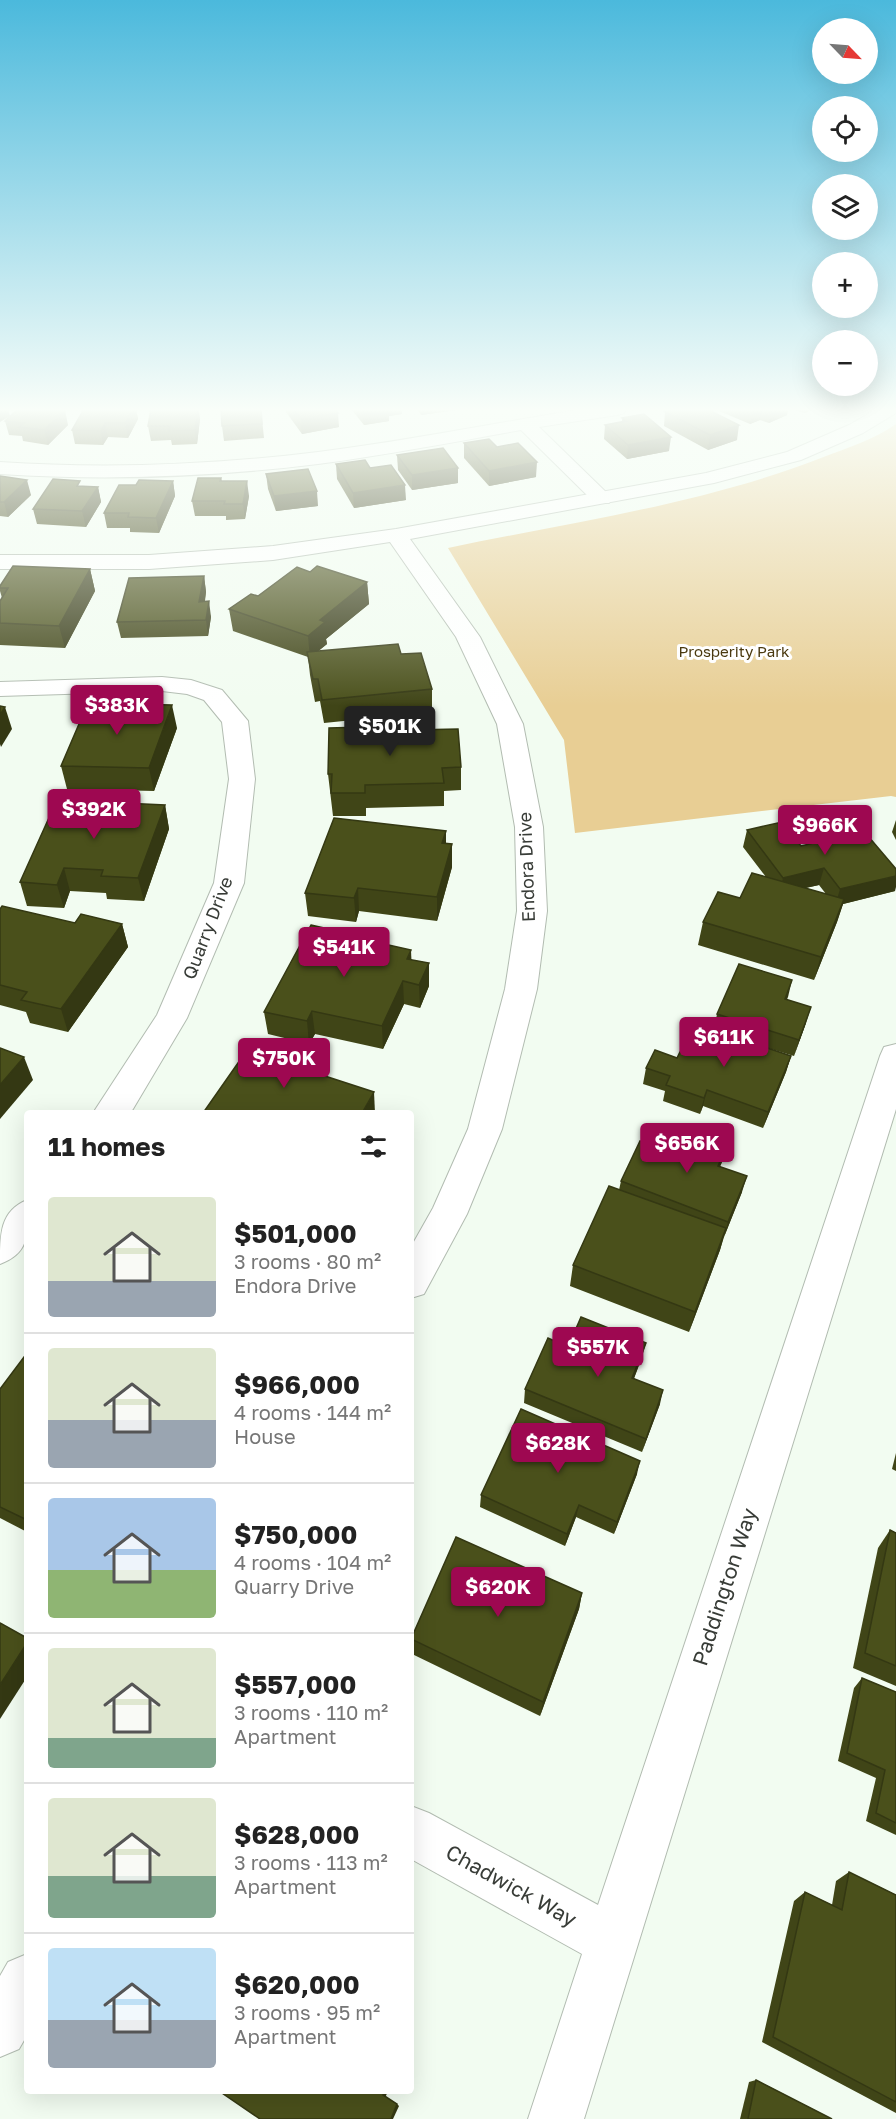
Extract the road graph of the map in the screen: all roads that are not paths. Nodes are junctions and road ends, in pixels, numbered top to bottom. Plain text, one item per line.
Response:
1 (551, 508) edge
2 (396, 535) junction
3 (0, 562) edge
4 (0, 689) edge
5 (896, 1056) edge
6 (113, 1110) edge
7 (24, 1219) edge
8 (0, 1248) edge
9 (414, 1277) edge
10 (414, 1833) edge
11 (611, 1941) junction
12 (24, 1986) edge
13 (0, 2030) edge
14 (556, 2119) edge

1 - 2 street
2 - 3 street
2 - 9 street, Endora Drive
4 - 6 street, Quarry Drive
5 - 11 street, Paddington Way
7 - 8 street
10 - 11 street, Chadwick Way
11 - 14 street, Paddington Way
12 - 13 street

